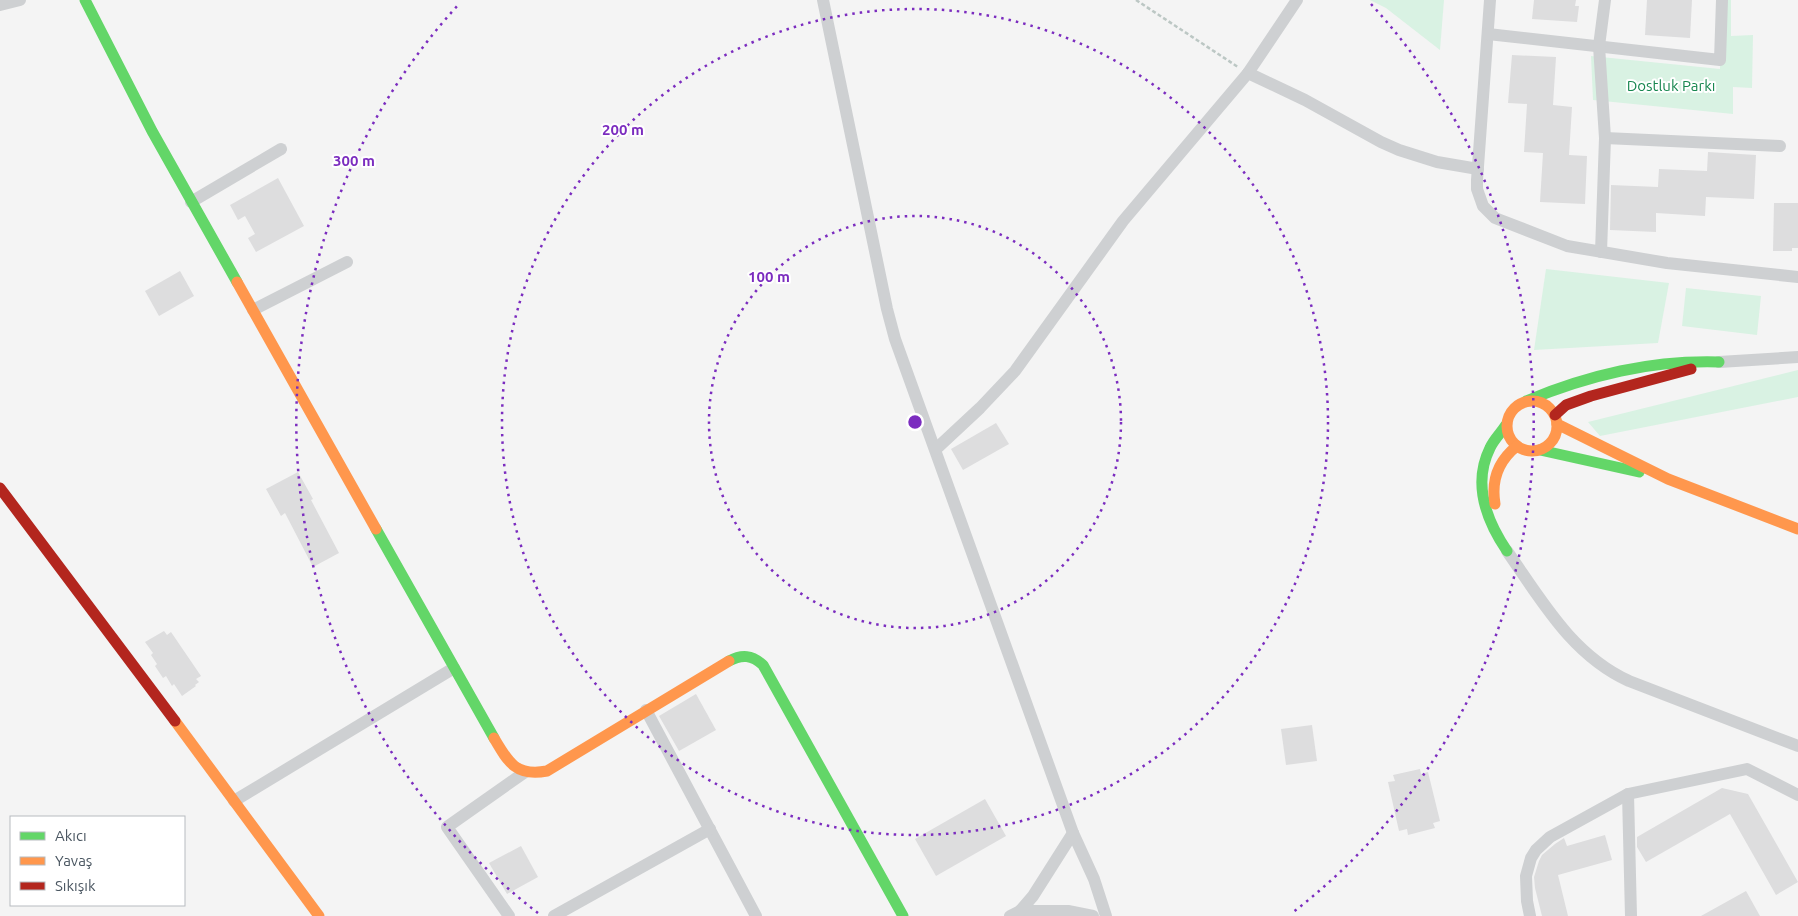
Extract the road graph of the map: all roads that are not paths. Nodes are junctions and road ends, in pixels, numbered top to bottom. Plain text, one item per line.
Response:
1 (20, 0) edge
2 (85, 0) edge
3 (822, 0) edge
4 (1297, 0) edge
5 (1490, 0) edge
6 (1605, 0) edge
7 (1722, 0) edge
8 (0, 5) edge
9 (1488, 34) junction
10 (1599, 46) junction
11 (1248, 73) junction
12 (1605, 138) junction
13 (1780, 146) dead end
14 (281, 149) dead end
15 (1478, 169) junction
16 (191, 202) junction
17 (1601, 252) junction
18 (347, 262) dead end
19 (1798, 277) edge
20 (252, 310) junction
21 (1798, 357) edge
22 (1719, 362) junction
23 (1526, 401) junction
24 (1556, 420) junction
25 (1506, 425) junction
26 (1517, 446) junction
27 (936, 449) junction
28 (1540, 450) junction
29 (1668, 479) junction
30 (0, 488) edge
31 (1798, 530) edge
32 (1507, 551) junction
33 (454, 668) junction
34 (646, 710) junction
35 (1798, 746) edge
36 (525, 772) junction
37 (1628, 794) junction
38 (1798, 795) edge
39 (234, 802) junction
40 (710, 829) junction
41 (1073, 833) junction
42 (1015, 914) edge
43 (319, 916) edge
44 (509, 916) edge
45 (554, 916) edge
46 (756, 916) edge
47 (903, 916) edge
48 (1093, 916) edge
49 (1106, 916) edge
50 (1530, 916) edge
51 (1631, 916) edge

1 - 8 street
2 - 16 street
3 - 27 street
4 - 11 street
5 - 9 street
6 - 10 street
7 - 10 street
9 - 10 street
9 - 15 street
10 - 12 street
11 - 15 street
11 - 27 street
12 - 13 street
12 - 17 street
14 - 16 street
15 - 17 street
16 - 20 street
17 - 19 street
18 - 20 street
20 - 33 street
21 - 22 street
22 - 23 street
22 - 24 street
23 - 24 street
23 - 25 street
24 - 28 street
24 - 29 street
25 - 26 street
25 - 32 street
26 - 28 street
26 - 32 street
27 - 41 street
28 - 29 street
29 - 31 street
30 - 39 street
32 - 35 street
33 - 36 street
33 - 39 street
34 - 36 street
34 - 40 street
34 - 47 street
36 - 44 street
37 - 38 street
37 - 50 street
37 - 51 street
39 - 43 street
40 - 45 street
40 - 46 street
41 - 42 street
41 - 49 street
42 - 48 street

